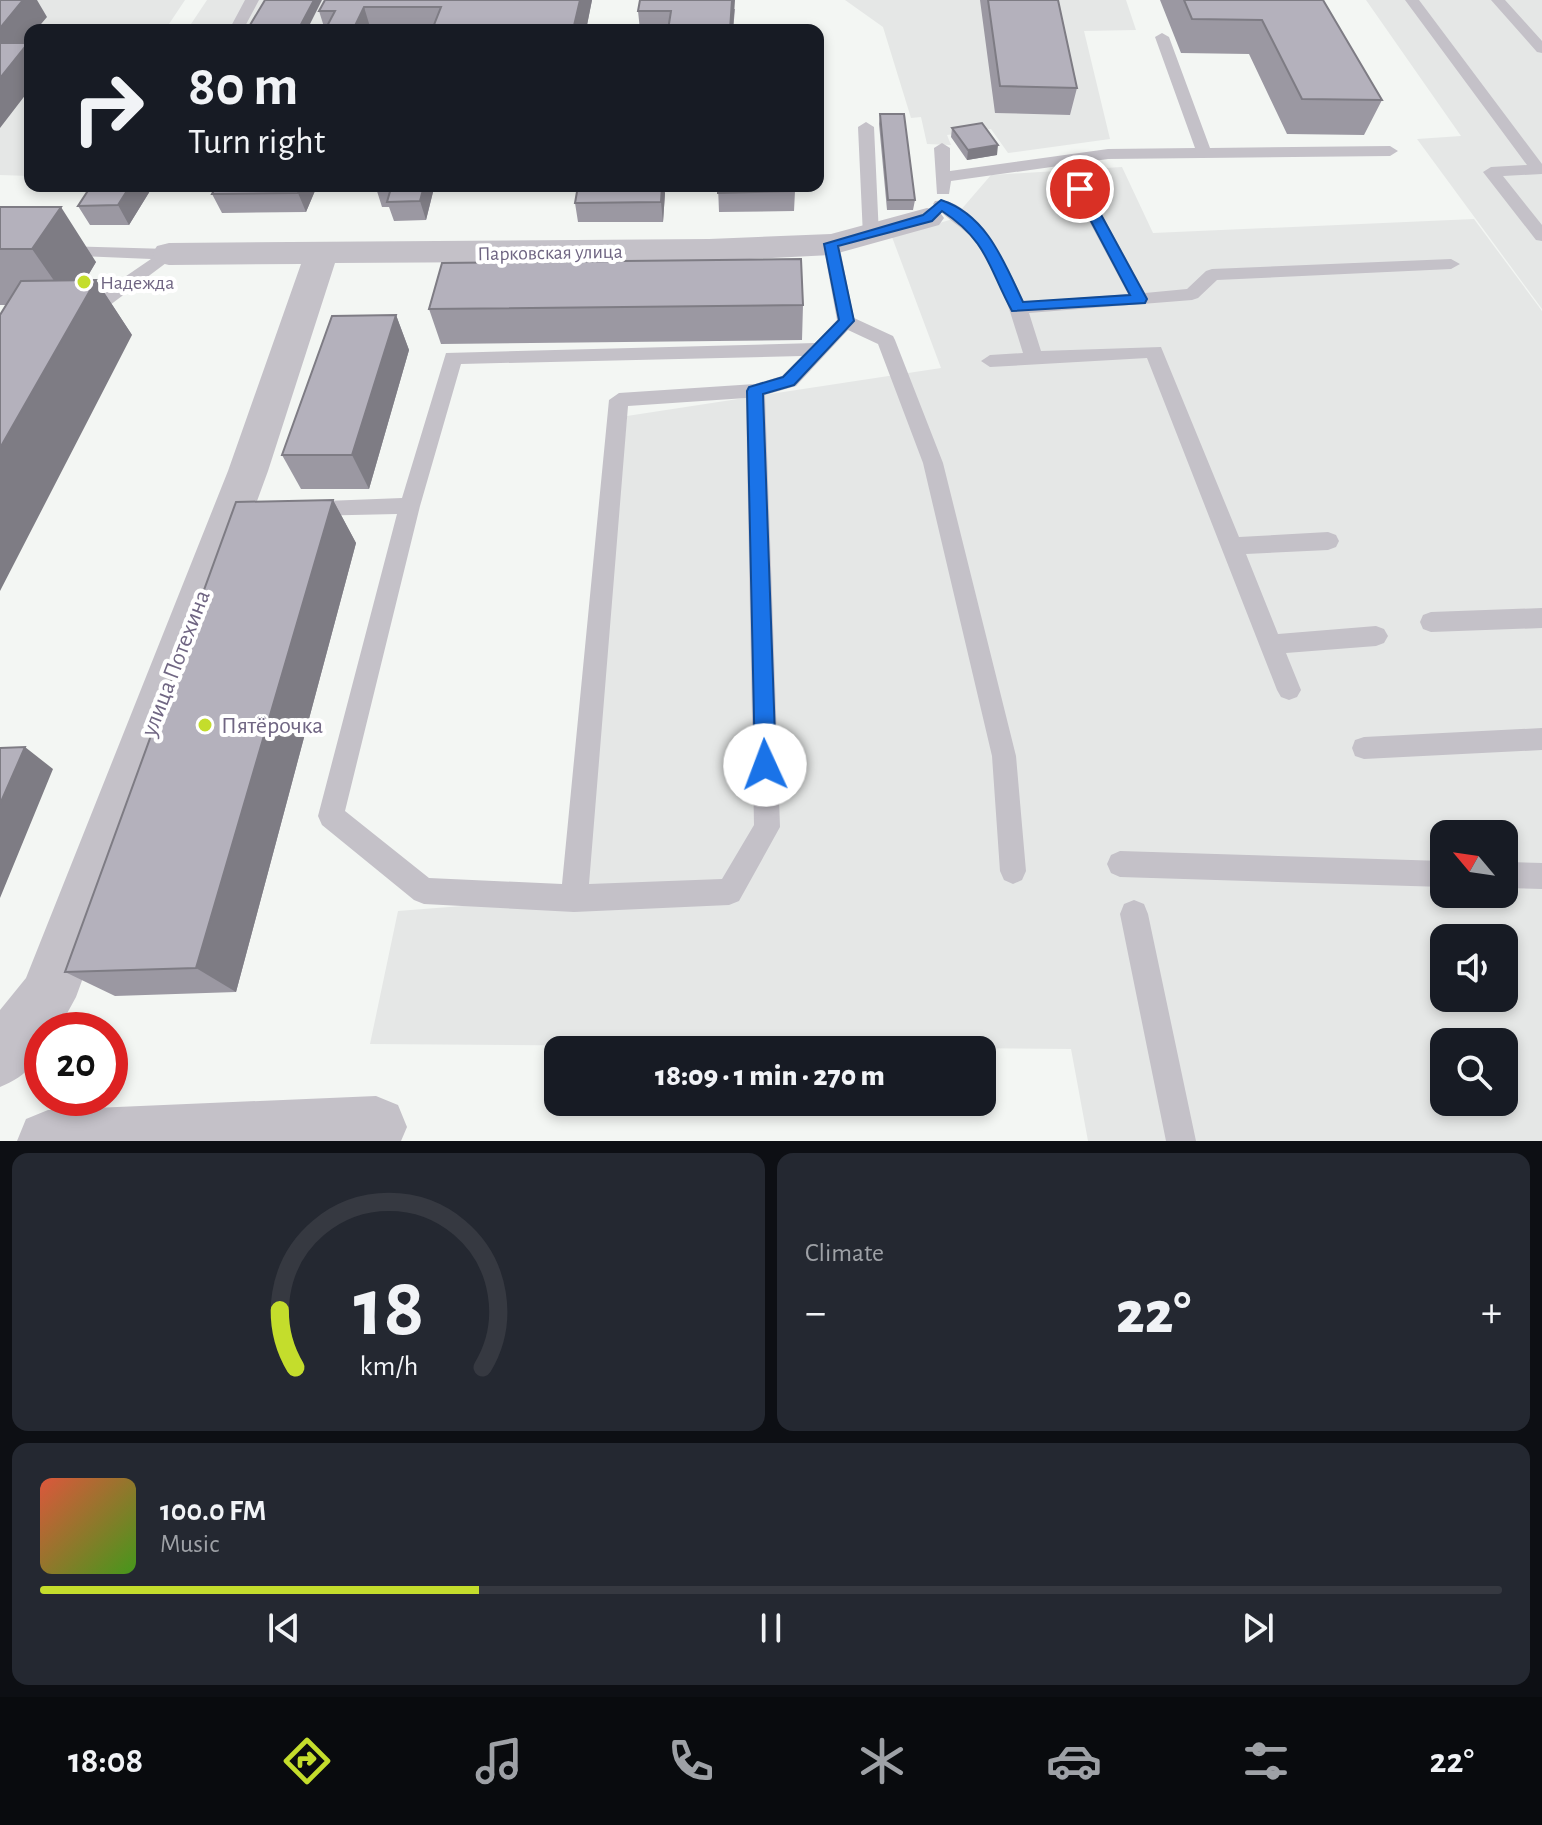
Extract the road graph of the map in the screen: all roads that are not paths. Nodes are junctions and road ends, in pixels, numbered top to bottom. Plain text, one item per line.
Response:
1 (252, 0) edge
2 (1412, 0) edge
3 (1498, 0) edge
4 (239, 24) edge
5 (1162, 37) dead end
6 (1542, 49) edge
7 (866, 127) dead end
8 (942, 148) dead end
9 (1390, 151) dead end
10 (1204, 153) junction
11 (1540, 169) edge
12 (943, 177) junction
13 (1080, 189) dead end
14 (934, 211) junction
15 (871, 236) junction
16 (1542, 236) edge
17 (831, 244) junction
18 (44, 250) edge
19 (169, 254) junction
20 (321, 255) junction
21 (1451, 264) dead end
22 (1140, 299) junction
23 (1018, 308) junction
24 (63, 321) edge
25 (846, 321) junction
26 (817, 349) junction
27 (1034, 359) junction
28 (990, 361) dead end
29 (755, 391) junction
30 (410, 506) junction
31 (289, 510) edge
32 (1328, 541) dead end
33 (1231, 546) junction
34 (1542, 618) edge
35 (1431, 622) dead end
36 (1376, 636) dead end
37 (1271, 644) junction
38 (1289, 690) dead end
39 (1542, 739) edge
40 (1364, 748) dead end
41 (1120, 864) dead end
42 (1013, 871) dead end
43 (1430, 874) edge
44 (1518, 875) edge
45 (1542, 876) edge
46 (574, 898) junction
47 (1134, 914) dead end
48 (0, 1057) edge
49 (376, 1127) dead end
50 (48, 1141) edge
51 (1181, 1141) edge

1 - 4 lane
2 - 11 lane
3 - 6 lane
5 - 10 lane
7 - 15 lane
8 - 12 lane
9 - 10 lane
10 - 12 lane
11 - 16 lane
12 - 14 lane
13 - 22 lane
14 - 15 street, Парковская улица
14 - 23 lane
15 - 17 street, Парковская улица
17 - 20 street, Парковская улица
17 - 25 lane
18 - 19 lane
19 - 20 street, Парковская улица
19 - 24 lane
20 - 48 street, улица Потехина
21 - 22 lane
22 - 23 lane
23 - 27 lane
25 - 26 lane
25 - 42 lane
26 - 29 lane
26 - 30 lane
27 - 28 lane
27 - 33 lane
29 - 46 lane
29 - 46 lane
30 - 31 lane
30 - 46 lane
32 - 33 lane
33 - 37 lane
34 - 35 lane
36 - 37 lane
37 - 38 lane
39 - 40 lane
41 - 43 lane
44 - 45 lane
47 - 51 lane
49 - 50 street

